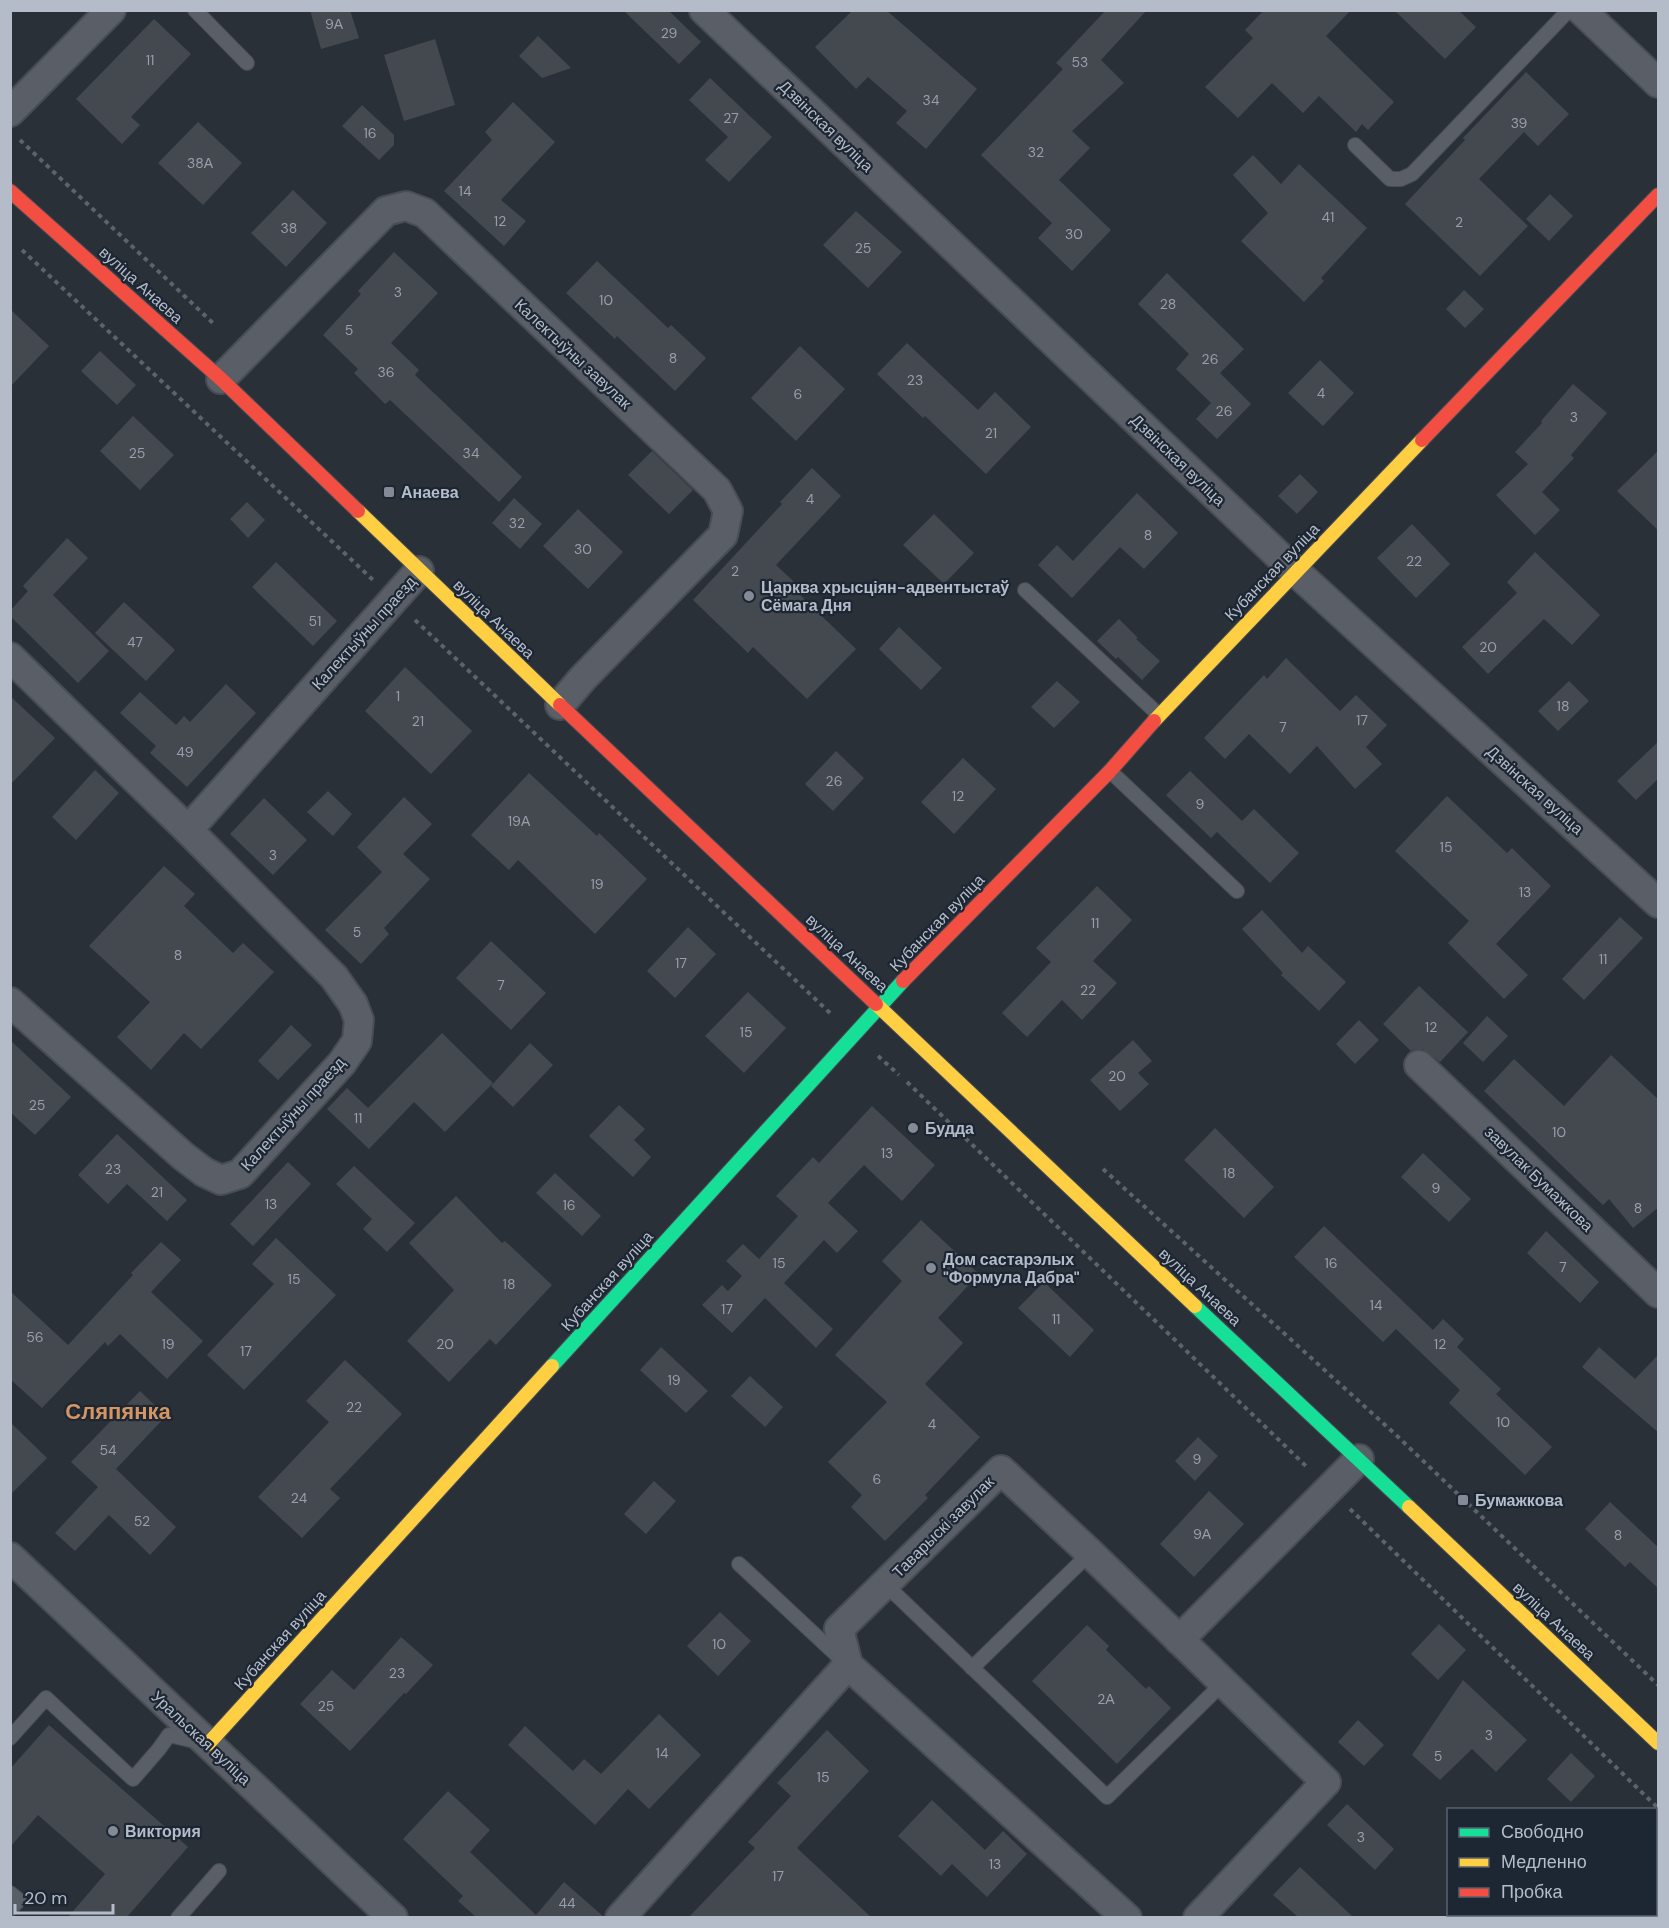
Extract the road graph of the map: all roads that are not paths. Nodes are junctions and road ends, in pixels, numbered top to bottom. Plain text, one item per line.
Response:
1 (111, 10) edge
2 (195, 10) edge
3 (704, 10) edge
4 (1569, 10) edge
5 (1581, 10) edge
6 (248, 63) dead end
7 (1659, 83) edge
8 (10, 112) edge
9 (1355, 144) dead end
10 (10, 191) edge
11 (1659, 195) edge
12 (220, 379) junction
13 (419, 571) junction
14 (1295, 571) junction
15 (1025, 590) dead end
16 (10, 657) edge
17 (560, 705) junction
18 (1160, 715) junction
19 (1110, 771) junction
20 (188, 830) junction
21 (1237, 891) dead end
22 (1659, 903) edge
23 (10, 1002) edge
24 (879, 1006) junction
25 (1419, 1065) dead end
26 (1659, 1293) edge
27 (1359, 1460) junction
28 (1090, 1553) junction
29 (10, 1557) edge
30 (739, 1564) dead end
31 (885, 1584) junction
32 (1179, 1640) junction
33 (848, 1665) junction
34 (972, 1668) junction
35 (1223, 1683) junction
36 (10, 1738) edge
37 (1659, 1743) edge
38 (208, 1744) junction
39 (219, 1871) dead end
40 (10, 1893) edge
41 (10, 1909) edge
42 (178, 1917) edge
43 (393, 1917) edge
44 (620, 1917) edge
45 (1126, 1917) edge
46 (1198, 1917) edge

1 - 8 street
2 - 6 lane
3 - 14 street, Дзвінская вуліца
4 - 9 lane
5 - 7 street
10 - 12 street, вуліца Анаева
11 - 14 street, Кубанская вуліца
12 - 13 street, вуліца Анаева
12 - 17 street, Калектыўны завулак
13 - 17 street, вуліца Анаева
13 - 20 street, Калектыўны праезд
14 - 18 street, Кубанская вуліца
14 - 22 street, Дзвінская вуліца
15 - 18 lane
16 - 20 street, Калектыўны праезд
17 - 24 street, вуліца Анаева
18 - 19 street, Кубанская вуліца
19 - 21 lane
19 - 24 street, Кубанская вуліца
20 - 23 street, Калектыўны праезд
24 - 27 street, вуліца Анаева
24 - 38 street, Кубанская вуліца
25 - 26 street, завулак Бумажкова
27 - 32 street
27 - 37 street, вуліца Анаева
28 - 31 street, Таварыскі завулак
28 - 32 street, Таварыскі завулак
28 - 34 lane
29 - 38 street, Уральская вуліца
30 - 33 lane
31 - 33 street, Таварыскі завулак
31 - 34 lane
32 - 35 street, Таварыскі завулак
33 - 44 street
33 - 45 street
34 - 35 lane
35 - 46 street, Таварыскі завулак
36 - 38 lane
38 - 43 street, Уральская вуліца
39 - 42 lane
40 - 41 lane

